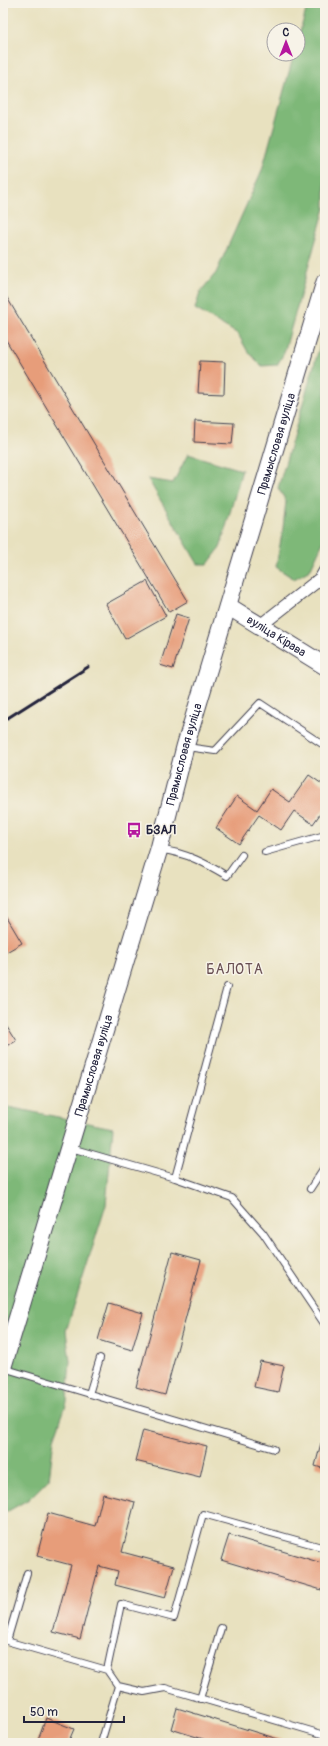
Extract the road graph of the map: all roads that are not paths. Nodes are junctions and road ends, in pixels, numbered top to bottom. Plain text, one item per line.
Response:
1 (325, 282) edge
2 (325, 571) edge
3 (228, 606) junction
4 (261, 625) junction
5 (325, 666) edge
6 (325, 746) edge
7 (185, 747) junction
8 (325, 835) edge
9 (159, 849) junction
10 (265, 852) dead end
11 (242, 855) dead end
12 (227, 987) dead end
13 (69, 1147) junction
14 (325, 1166) edge
15 (175, 1178) junction
16 (310, 1189) dead end
17 (325, 1324) edge
18 (100, 1358) dead end
19 (3, 1367) edge
20 (89, 1394) junction
21 (274, 1449) dead end
22 (325, 1548) edge
23 (27, 1573) dead end
24 (221, 1628) dead end
25 (5, 1641) edge
26 (107, 1670) junction
27 (118, 1686) junction
28 (200, 1699) junction
29 (325, 1735) edge
30 (101, 1743) edge

1 - 3 main road, Прамысловая вуліца
2 - 4 street
3 - 4 main road, вуліца Кірава
3 - 7 main road, Прамысловая вуліца
4 - 5 main road, вуліца Кірава
6 - 7 lane
7 - 9 main road, Прамысловая вуліца
8 - 10 lane
9 - 11 lane
9 - 13 main road, Прамысловая вуліца
12 - 15 lane
13 - 15 lane
13 - 19 main road, Прамысловая вуліца
14 - 16 lane
15 - 17 lane
18 - 20 lane
19 - 20 lane
20 - 21 lane
22 - 26 lane
23 - 25 lane
24 - 28 lane
25 - 26 lane
26 - 27 lane
27 - 28 lane
27 - 30 lane
28 - 29 lane

